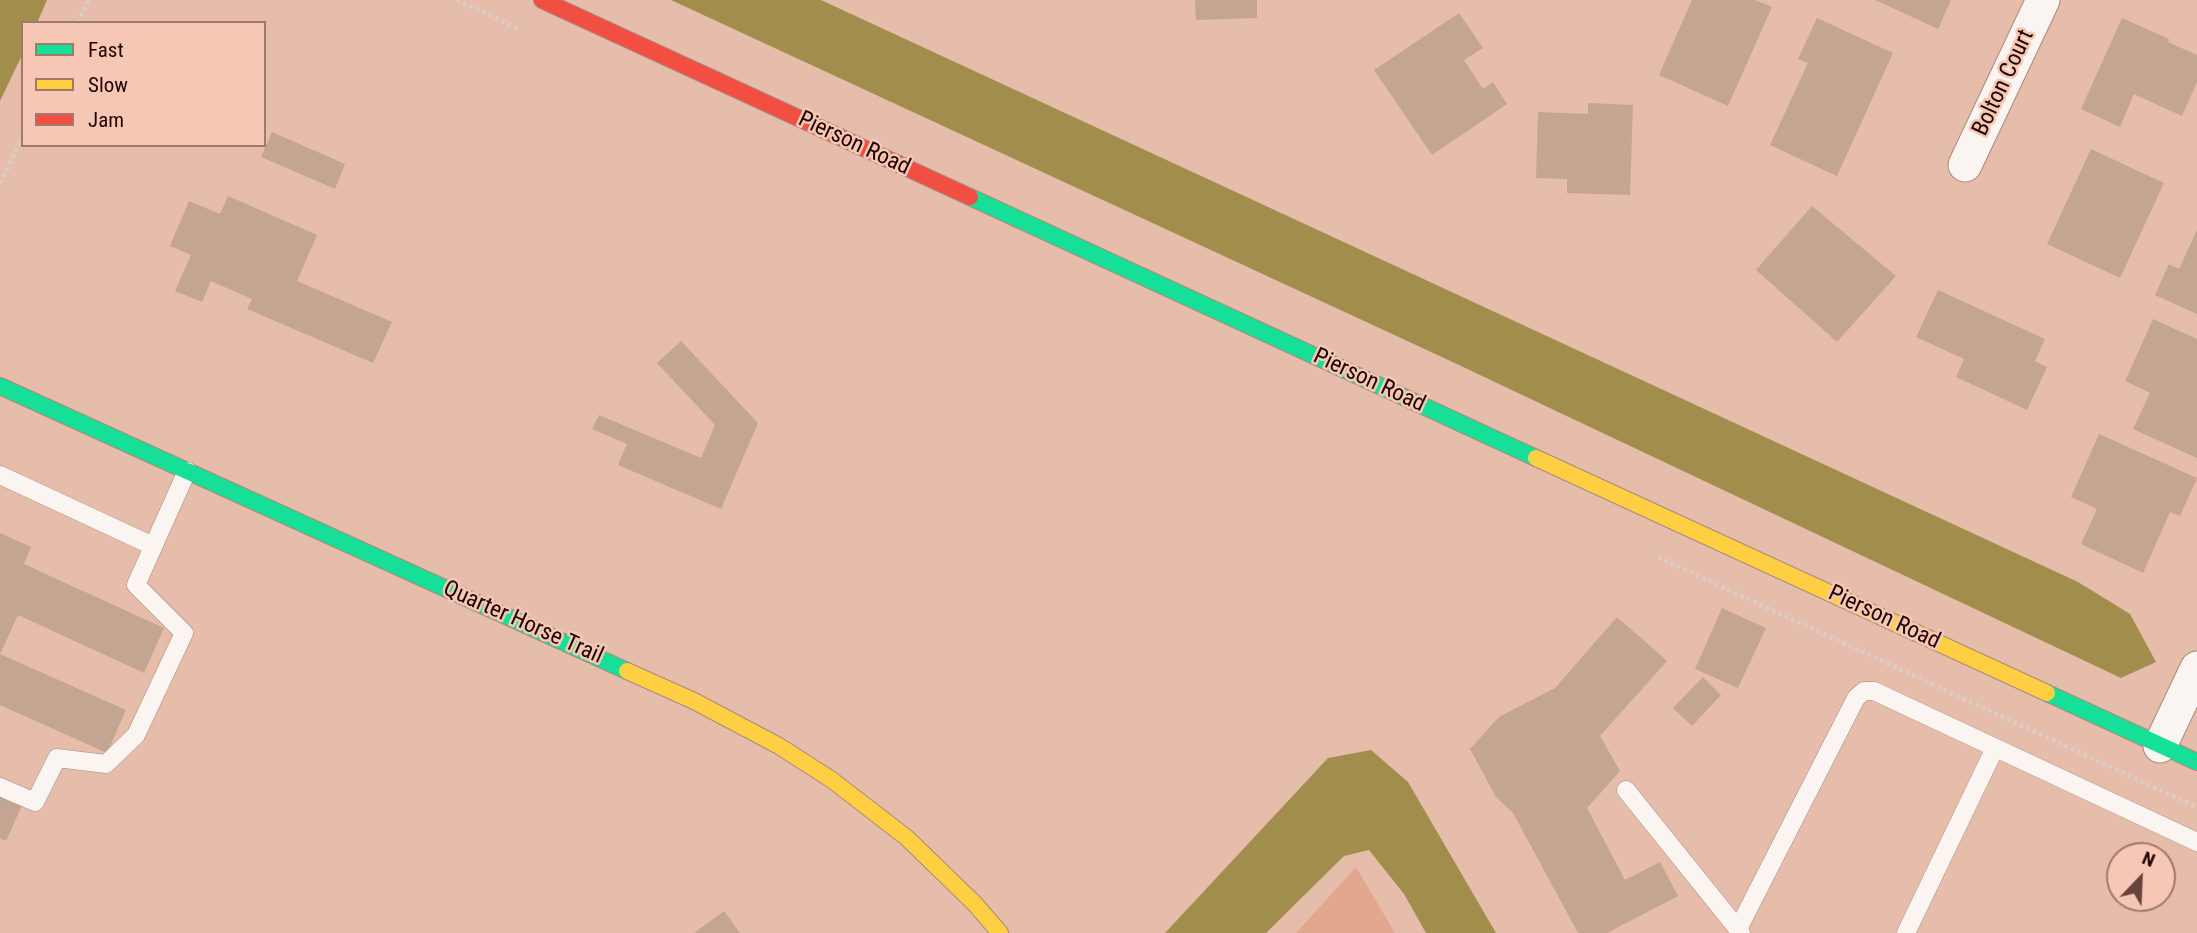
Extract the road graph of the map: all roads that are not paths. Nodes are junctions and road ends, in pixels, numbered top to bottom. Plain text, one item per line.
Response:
1 (542, 0) edge
2 (2043, 0) edge
3 (1965, 165) dead end
4 (0, 386) edge
5 (187, 471) junction
6 (0, 475) edge
7 (153, 545) junction
8 (2197, 668) edge
9 (2160, 746) junction
10 (1995, 748) junction
11 (2197, 762) edge
12 (0, 787) edge
13 (1626, 790) dead end
14 (2197, 842) edge
15 (1739, 931) edge
16 (1000, 933) edge
17 (1906, 933) edge

1 - 9 street, Pierson Road
2 - 3 street, Bolton Court
4 - 5 street, Quarter Horse Trail
5 - 7 lane
5 - 16 street, Quarter Horse Trail
6 - 7 lane
7 - 12 lane
8 - 9 street
9 - 11 street, Pierson Road
10 - 14 lane
10 - 15 lane
10 - 17 lane
13 - 15 lane

